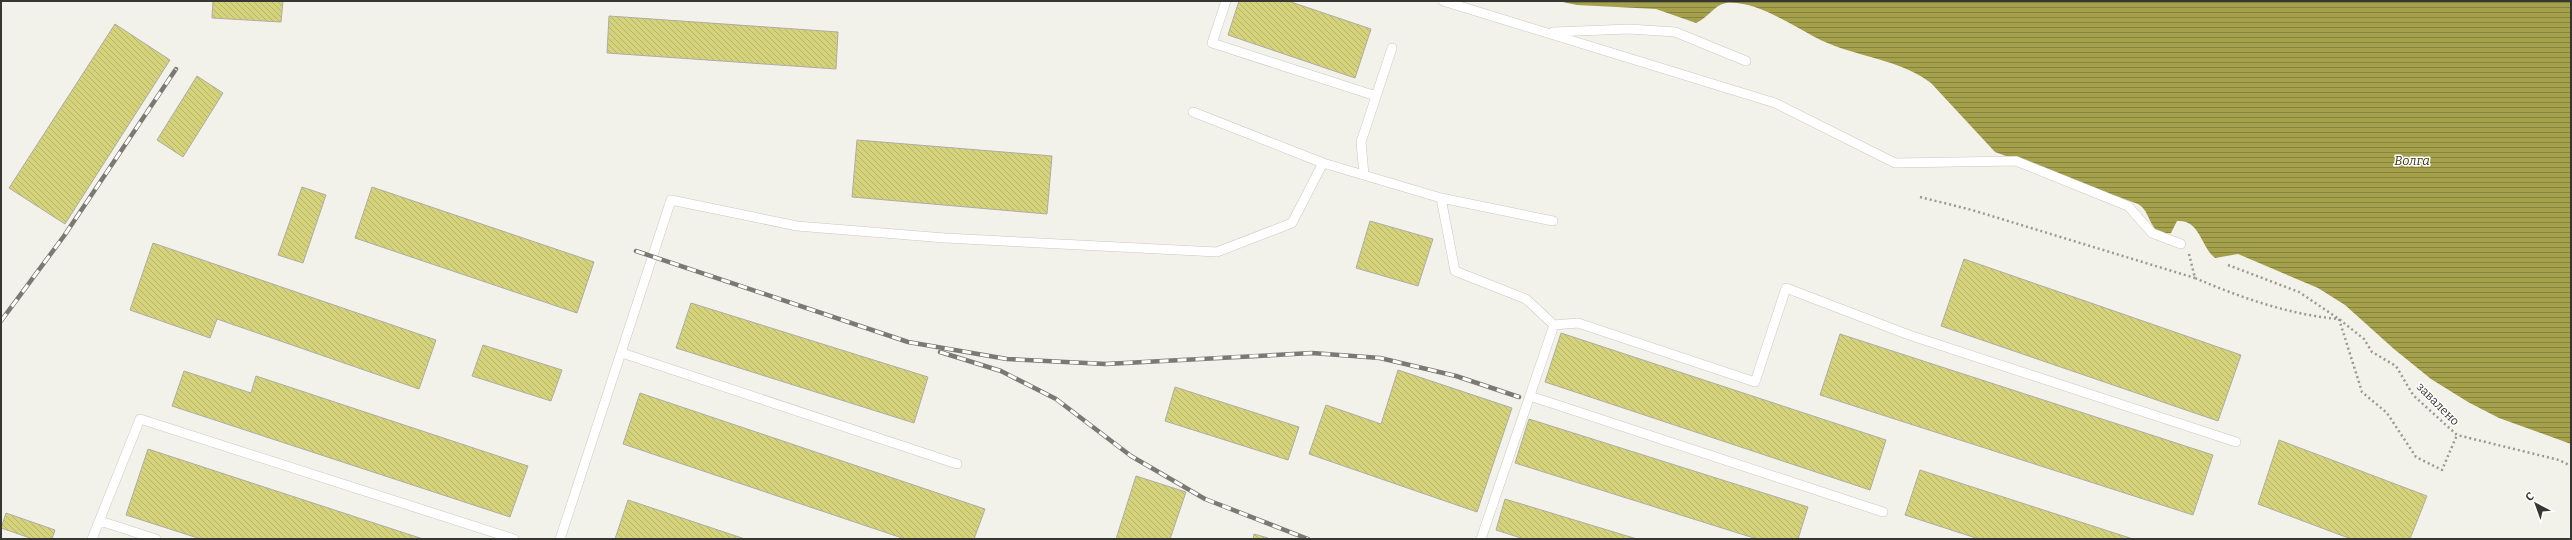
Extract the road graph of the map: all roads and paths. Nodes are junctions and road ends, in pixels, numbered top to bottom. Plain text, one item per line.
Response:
1 (1226, 1) edge
2 (1443, 1) edge
3 (1546, 32) junction
4 (1392, 48) dead end
5 (1746, 61) dead end
6 (1376, 96) junction
7 (1193, 112) dead end
8 (1323, 163) junction
9 (1364, 175) junction
10 (1920, 197) dead end
11 (1441, 198) junction
12 (1553, 221) dead end
13 (2181, 244) joint
14 (2228, 265) dead end
15 (2195, 278) junction
16 (2339, 319) junction
17 (1554, 325) junction
18 (622, 354) junction
19 (1530, 396) junction
20 (2457, 435) junction
21 (2236, 442) dead end
22 (957, 464) dead end
23 (2571, 466) edge
24 (1883, 512) dead end
25 (100, 521) junction
26 (92, 539) edge
27 (156, 539) edge
28 (514, 539) edge
29 (560, 539) edge
30 (1481, 539) edge

1 - 6 lane
2 - 3 lane
3 - 5 lane
3 - 13 lane
4 - 6 lane
6 - 9 lane
7 - 8 lane
8 - 9 lane
8 - 18 lane
9 - 11 lane
10 - 15 path
11 - 12 lane
11 - 17 lane
13 - 15 path
14 - 16 path, завалено
15 - 16 path
16 - 20 path, завалено
16 - 20 path
17 - 19 lane
17 - 21 lane
18 - 22 lane
18 - 29 lane
19 - 24 lane
19 - 30 lane
20 - 23 path
25 - 26 lane
25 - 27 lane
25 - 28 lane

